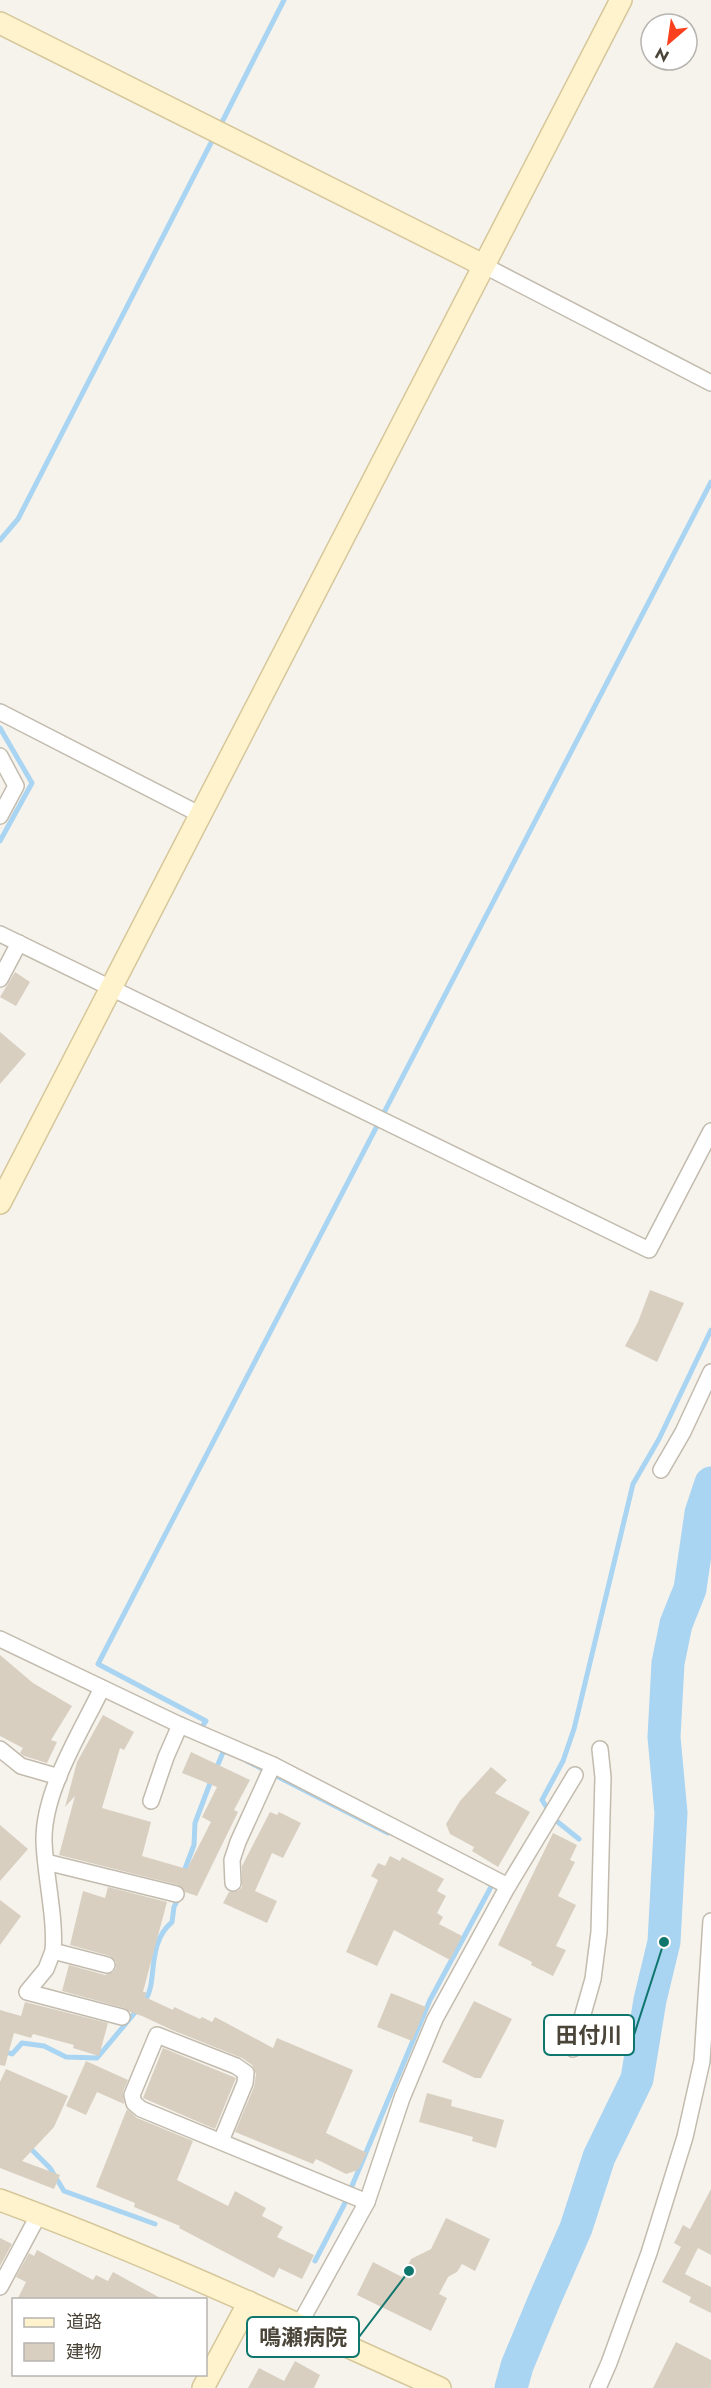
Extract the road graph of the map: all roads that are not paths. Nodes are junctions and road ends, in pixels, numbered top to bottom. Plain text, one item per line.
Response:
1 (621, 0) edge
2 (0, 23) edge
3 (483, 265) junction
4 (711, 383) edge
5 (0, 712) edge
6 (0, 756) edge
7 (201, 815) junction
8 (0, 816) edge
9 (0, 934) edge
10 (19, 943) junction
11 (0, 980) edge
12 (110, 987) junction
13 (711, 1131) edge
14 (0, 1203) edge
15 (711, 1371) edge
16 (661, 1470) dead end
17 (1, 1641) edge
18 (102, 1688) junction
19 (180, 1725) junction
20 (0, 1749) edge
21 (600, 1749) dead end
22 (273, 1766) junction
23 (575, 1775) dead end
24 (59, 1777) junction
25 (151, 1801) dead end
26 (46, 1862) junction
27 (233, 1883) dead end
28 (507, 1886) junction
29 (176, 1894) dead end
30 (711, 1921) edge
31 (52, 1951) junction
32 (107, 1965) dead end
33 (122, 2017) dead end
34 (707, 2042) edge
35 (573, 2049) dead end
36 (221, 2141) junction
37 (0, 2200) edge
38 (367, 2202) junction
39 (39, 2214) junction
40 (0, 2287) edge
41 (249, 2302) junction
42 (299, 2325) junction
43 (203, 2388) edge
44 (440, 2388) edge
45 (598, 2388) edge

1 - 3 street
2 - 3 street
3 - 4 street
3 - 7 street
5 - 7 street
6 - 8 street
7 - 12 street
9 - 10 street
10 - 11 street
10 - 12 street
12 - 13 street
12 - 14 street
15 - 16 street
17 - 18 street
18 - 19 street
18 - 24 street
19 - 22 street
19 - 25 street
20 - 24 street
21 - 35 street
22 - 27 street
22 - 28 street
23 - 28 street
24 - 26 street
26 - 29 street
26 - 31 street
28 - 38 street
30 - 34 street
31 - 32 street
31 - 33 street
34 - 45 street
36 - 36 street
36 - 38 street
37 - 39 street
38 - 42 street
39 - 40 street
39 - 41 street
41 - 42 street
41 - 43 street
42 - 44 street

